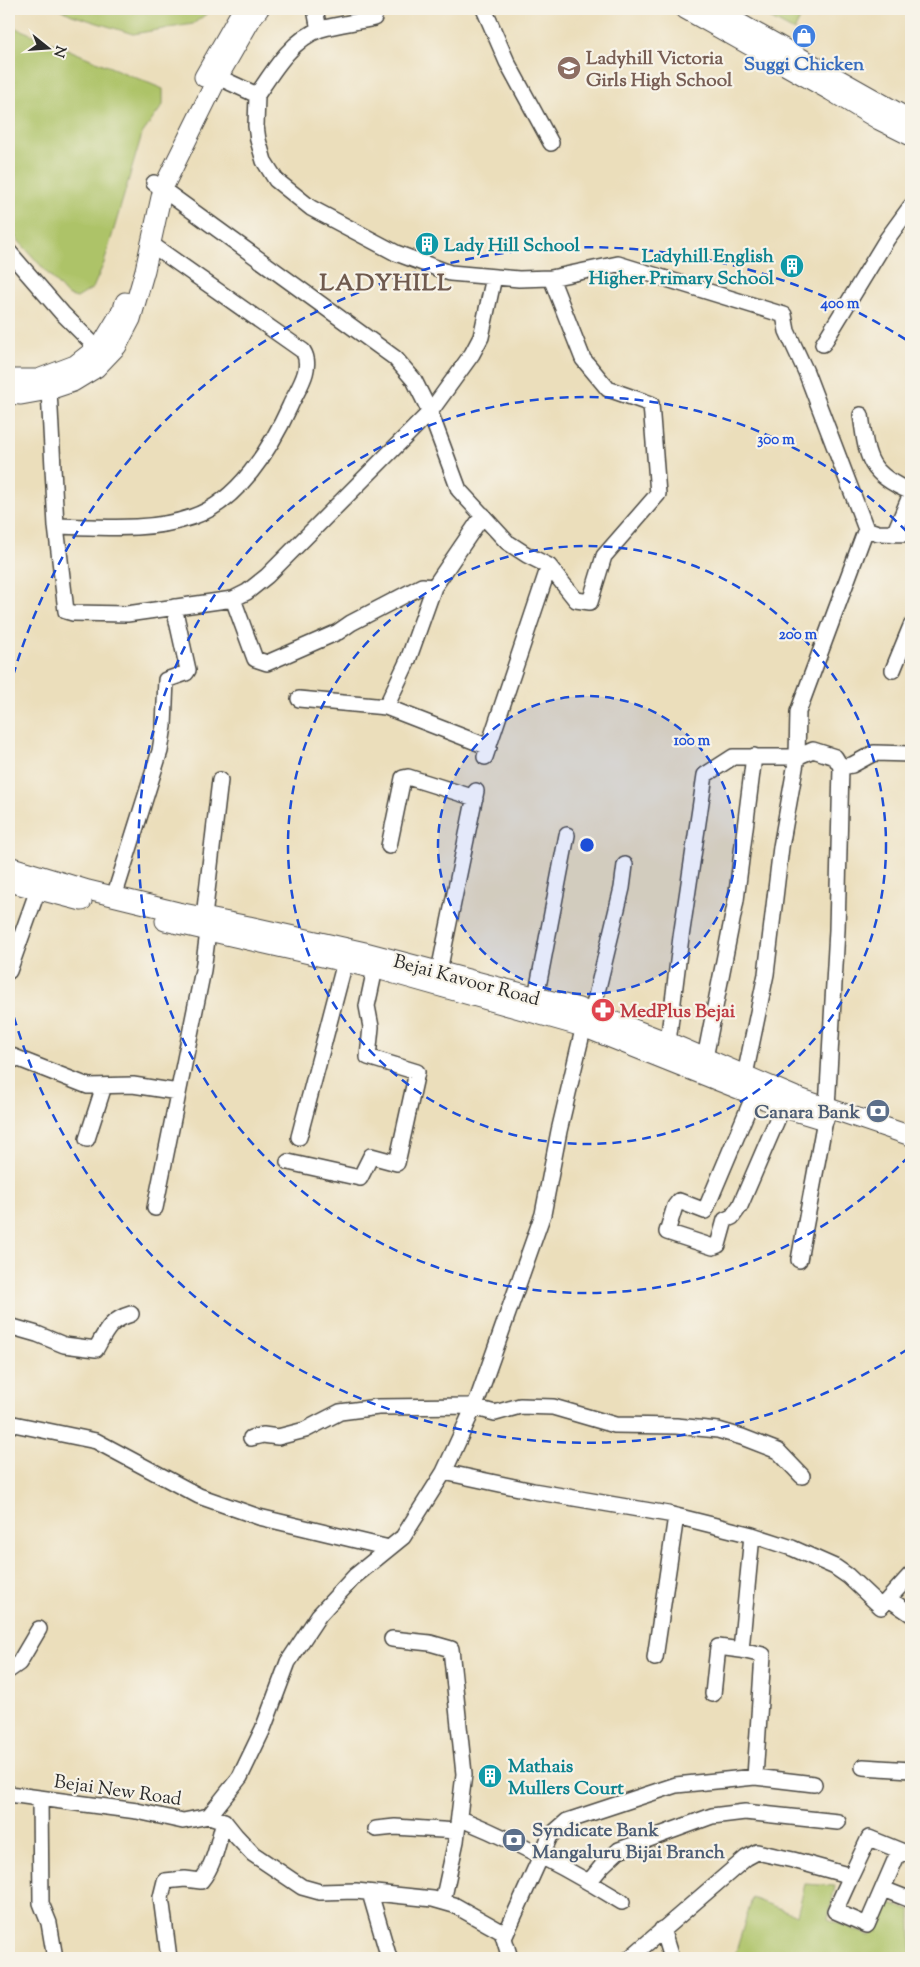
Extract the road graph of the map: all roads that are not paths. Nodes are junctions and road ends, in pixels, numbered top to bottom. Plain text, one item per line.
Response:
1 (243, 9) edge
2 (259, 9) edge
3 (315, 9) edge
4 (484, 9) edge
5 (685, 9) edge
6 (714, 9) edge
7 (374, 18) dead end
8 (320, 30) junction
9 (218, 77) junction
10 (257, 95) junction
11 (911, 120) edge
12 (911, 136) edge
13 (551, 143) dead end
14 (158, 186) junction
15 (911, 206) edge
16 (151, 244) junction
17 (9, 252) edge
18 (494, 277) junction
19 (551, 278) junction
20 (823, 344) dead end
21 (97, 348) junction
22 (9, 379) edge
23 (48, 390) junction
24 (9, 394) edge
25 (430, 412) junction
26 (861, 415) dead end
27 (911, 493) edge
28 (482, 515) junction
29 (56, 526) junction
30 (866, 529) junction
31 (894, 534) junction
32 (911, 534) edge
33 (550, 566) junction
34 (434, 587) junction
35 (233, 599) junction
36 (174, 607) junction
37 (911, 626) edge
38 (893, 670) dead end
39 (299, 699) dead end
40 (386, 707) junction
41 (911, 754) edge
42 (754, 756) junction
43 (797, 757) junction
44 (841, 768) junction
45 (220, 780) dead end
46 (567, 835) dead end
47 (389, 846) dead end
48 (625, 865) dead end
49 (9, 866) edge
50 (9, 882) edge
51 (40, 883) junction
52 (114, 896) junction
53 (206, 924) junction
54 (345, 962) junction
55 (375, 969) junction
56 (9, 971) edge
57 (439, 971) junction
58 (536, 997) junction
59 (588, 1017) junction
60 (668, 1042) junction
61 (9, 1055) edge
62 (705, 1058) junction
63 (745, 1074) junction
64 (104, 1086) junction
65 (178, 1092) junction
66 (754, 1095) junction
67 (783, 1106) junction
68 (825, 1118) junction
69 (911, 1136) edge
70 (298, 1137) dead end
71 (87, 1139) dead end
72 (911, 1148) edge
73 (288, 1162) dead end
74 (155, 1208) dead end
75 (705, 1211) junction
76 (725, 1220) junction
77 (799, 1260) dead end
78 (130, 1314) dead end
79 (9, 1326) edge
80 (473, 1408) junction
81 (9, 1423) edge
82 (251, 1438) dead end
83 (444, 1472) junction
84 (802, 1476) dead end
85 (676, 1516) junction
86 (752, 1535) junction
87 (389, 1548) junction
88 (911, 1574) edge
89 (889, 1599) junction
90 (911, 1614) edge
91 (39, 1629) dead end
92 (392, 1639) dead end
93 (742, 1650) junction
94 (655, 1658) dead end
95 (9, 1670) edge
96 (713, 1694) dead end
97 (863, 1767) dead end
98 (911, 1770) edge
99 (755, 1777) junction
100 (814, 1784) dead end
101 (9, 1794) edge
102 (40, 1798) junction
103 (216, 1818) junction
104 (838, 1822) dead end
105 (458, 1824) junction
106 (376, 1828) dead end
107 (905, 1853) edge
108 (540, 1857) junction
109 (851, 1876) junction
110 (589, 1882) junction
111 (883, 1889) junction
112 (370, 1893) junction
113 (911, 1900) edge
114 (442, 1902) junction
115 (622, 1902) dead end
116 (662, 1929) junction
117 (504, 1938) junction
118 (55, 1958) edge
119 (169, 1958) edge
120 (390, 1958) edge
121 (510, 1958) edge
122 (630, 1958) edge
123 (671, 1958) edge

1 - 14 main road
2 - 9 main road
3 - 8 street
4 - 13 street
5 - 12 main road
6 - 11 main road
7 - 8 street
8 - 10 street
9 - 10 street
9 - 14 main road
10 - 18 street
14 - 16 main road
14 - 21 main road
14 - 25 street
15 - 20 street
16 - 23 main road
16 - 29 street
17 - 21 street
18 - 19 street
18 - 25 street
19 - 30 street
19 - 33 street
21 - 22 main road
23 - 24 main road
23 - 29 street
25 - 28 street
25 - 35 street
26 - 27 street
27 - 31 street
28 - 33 street
28 - 34 street
29 - 36 street
30 - 31 street
30 - 43 street
31 - 32 street
33 - 40 street
34 - 35 street
34 - 40 street
35 - 36 street
36 - 52 street
37 - 38 street
39 - 40 street
41 - 44 street
42 - 43 street
42 - 60 street
42 - 62 street
43 - 44 street
43 - 63 street
44 - 68 street
45 - 53 street
46 - 58 street
47 - 57 street
48 - 59 street
49 - 51 main road, Bejai Kavoor Road
50 - 51 main road, Bejai Kavoor Road
51 - 52 main road, Bejai Kavoor Road
51 - 53 main road, Bejai Kavoor Road
51 - 56 street
52 - 53 main road, Bejai Kavoor Road
53 - 54 main road, Bejai Kavoor Road
53 - 57 main road, Bejai Kavoor Road
53 - 65 street
54 - 55 main road, Bejai Kavoor Road
54 - 70 street
55 - 59 main road, Bejai Kavoor Road
55 - 73 street
57 - 58 main road, Bejai Kavoor Road
58 - 59 main road, Bejai Kavoor Road
59 - 60 main road, Bejai Kavoor Road
59 - 66 main road, Bejai Kavoor Road
59 - 80 street
60 - 62 main road, Bejai Kavoor Road
61 - 64 street
62 - 63 main road, Bejai Kavoor Road
63 - 68 main road, Bejai Kavoor Road
64 - 65 street
64 - 71 street
65 - 74 street
66 - 67 main road, Bejai Kavoor Road
66 - 75 street
67 - 68 main road, Bejai Kavoor Road
67 - 76 street
68 - 69 main road, Bejai Kavoor Road
68 - 72 main road, Bejai Kavoor Road
68 - 77 street
75 - 76 street
75 - 76 street
78 - 79 street
80 - 82 street
80 - 83 street
80 - 84 street
81 - 87 street
83 - 85 street
83 - 87 street
85 - 86 street
85 - 94 street
86 - 89 street
86 - 93 street
87 - 103 street
88 - 89 street
89 - 90 street
91 - 95 street
92 - 105 street
93 - 96 street
93 - 99 street
97 - 98 street
99 - 100 street
99 - 108 street
101 - 102 street, Bejai New Road
102 - 103 street, Bejai New Road
102 - 118 street
103 - 112 street
103 - 119 street
104 - 110 street
105 - 106 street
105 - 108 street
105 - 114 street
107 - 109 street
107 - 111 street
108 - 110 street
108 - 117 street
109 - 111 street
109 - 116 street
110 - 115 street
111 - 113 street
112 - 114 street
112 - 120 street
114 - 117 street
116 - 122 street
116 - 123 street
117 - 121 street

